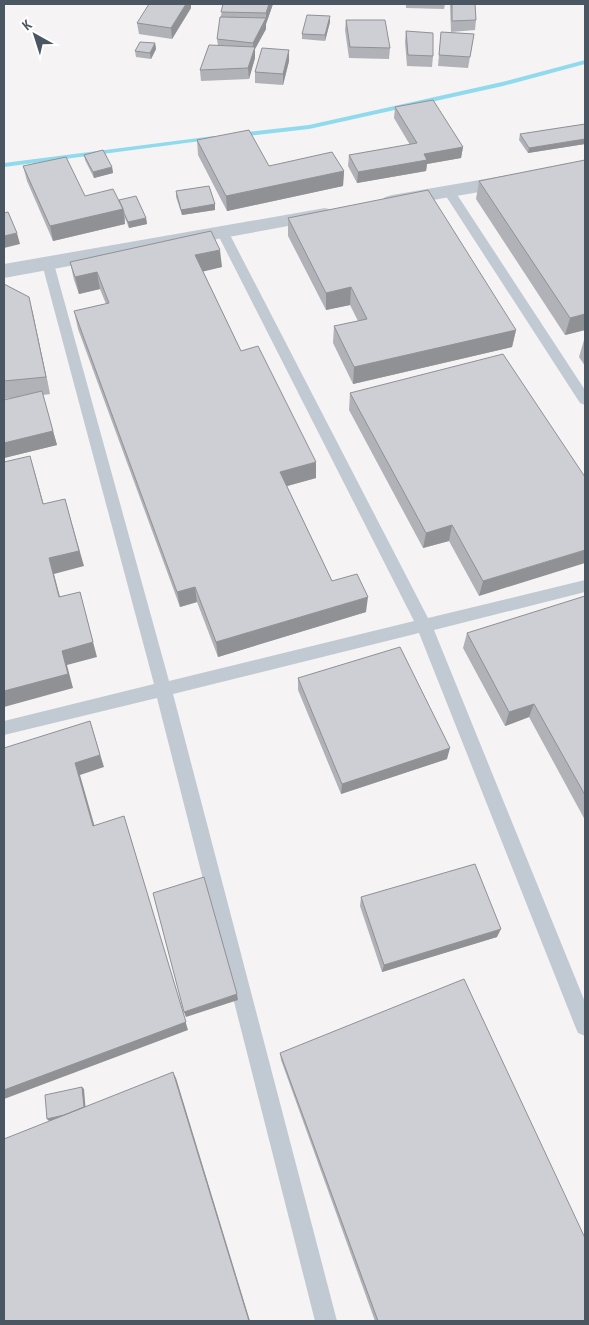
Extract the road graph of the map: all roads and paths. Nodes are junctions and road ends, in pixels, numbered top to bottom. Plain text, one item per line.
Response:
1 (585, 168) edge
2 (448, 190) junction
3 (370, 205) edge
4 (340, 211) edge
5 (223, 233) junction
6 (48, 264) junction
7 (4, 271) edge
8 (585, 400) edge
9 (585, 586) edge
10 (424, 625) junction
11 (163, 688) junction
12 (4, 728) edge
13 (585, 1026) edge
14 (326, 1321) edge

1 - 2 street
2 - 3 street
2 - 8 lane
4 - 5 street
5 - 6 street
5 - 10 lane
6 - 7 street
6 - 11 lane
9 - 10 lane
10 - 11 lane
10 - 13 lane
11 - 12 lane
11 - 14 lane

